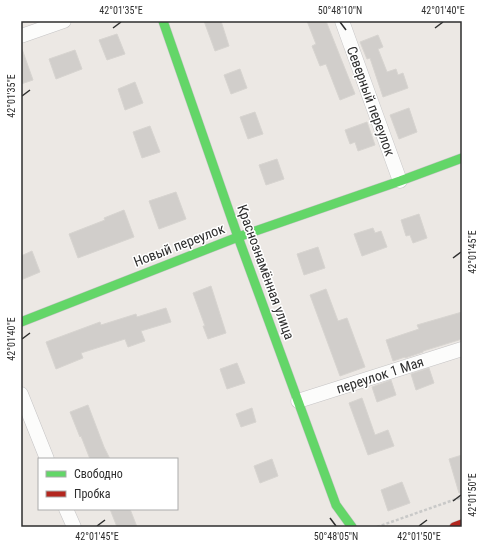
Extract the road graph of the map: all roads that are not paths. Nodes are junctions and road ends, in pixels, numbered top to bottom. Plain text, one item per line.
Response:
1 (64, 21) edge
2 (163, 21) edge
3 (342, 21) edge
4 (21, 36) edge
5 (462, 158) edge
6 (400, 181) junction
7 (238, 237) junction
8 (21, 322) edge
9 (462, 348) edge
10 (21, 394) edge
11 (298, 401) junction
12 (47, 458) edge
13 (66, 510) edge
14 (462, 524) edge
15 (74, 527) edge
16 (352, 527) edge
17 (454, 527) edge

1 - 4 street
2 - 7 main road, Краснознамённая улица
3 - 6 street, Северный переулок
5 - 6 main road, Новый переулок
6 - 7 main road, Новый переулок
7 - 8 main road, Новый переулок
7 - 11 main road, Краснознамённая улица
9 - 11 street, переулок 1 Мая
10 - 12 street
11 - 16 main road, Краснознамённая улица
13 - 15 street
14 - 17 main road

